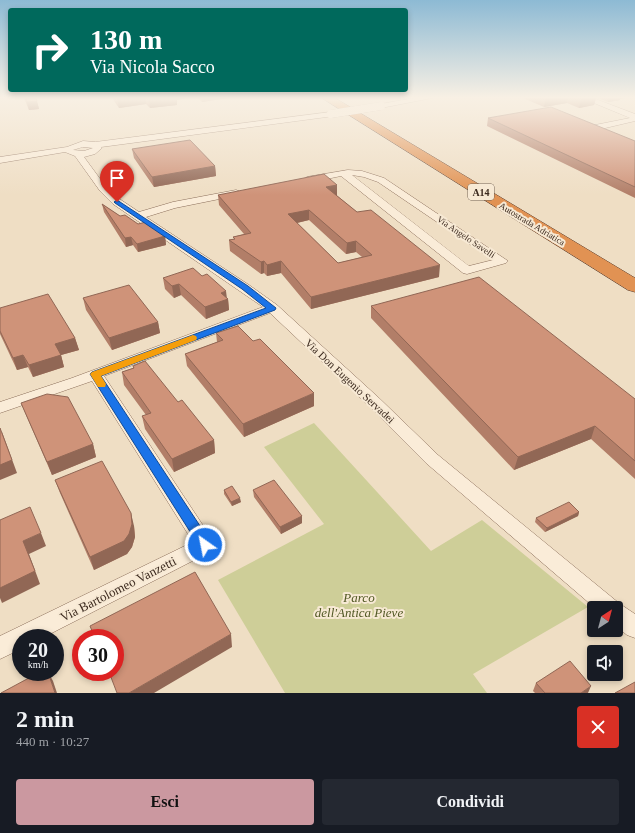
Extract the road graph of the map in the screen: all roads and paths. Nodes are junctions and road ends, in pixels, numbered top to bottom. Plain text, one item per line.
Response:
1 (207, 130) edge
2 (379, 130) edge
3 (401, 130) edge
4 (598, 130) edge
5 (635, 146) edge
6 (96, 148) junction
7 (75, 154) junction
8 (0, 160) edge
9 (343, 173) junction
10 (297, 182) edge
11 (242, 192) edge
12 (139, 216) junction
13 (608, 253) dead end
14 (635, 286) edge
15 (272, 308) junction
16 (95, 374) junction
17 (0, 408) edge
18 (603, 601) edge
19 (623, 618) edge
20 (635, 628) edge
21 (0, 648) edge

1 - 6 street, bridge
2 - 14 highway, Autostrada Adriatica / A14
3 - 13 highway, Autostrada Adriatica / A14
4 - 5 street
6 - 7 street
6 - 7 street
7 - 8 street
7 - 12 street, Via Don Eugenio Servadei
9 - 9 street, Via Angelo Savelli
9 - 10 street, Via Angelo Savelli
11 - 12 street
12 - 15 street, Via Don Eugenio Servadei
15 - 16 street
15 - 18 street, Via Don Eugenio Servadei
16 - 17 street
16 - 21 street, Via Bartolomeo Vanzetti
19 - 20 street

